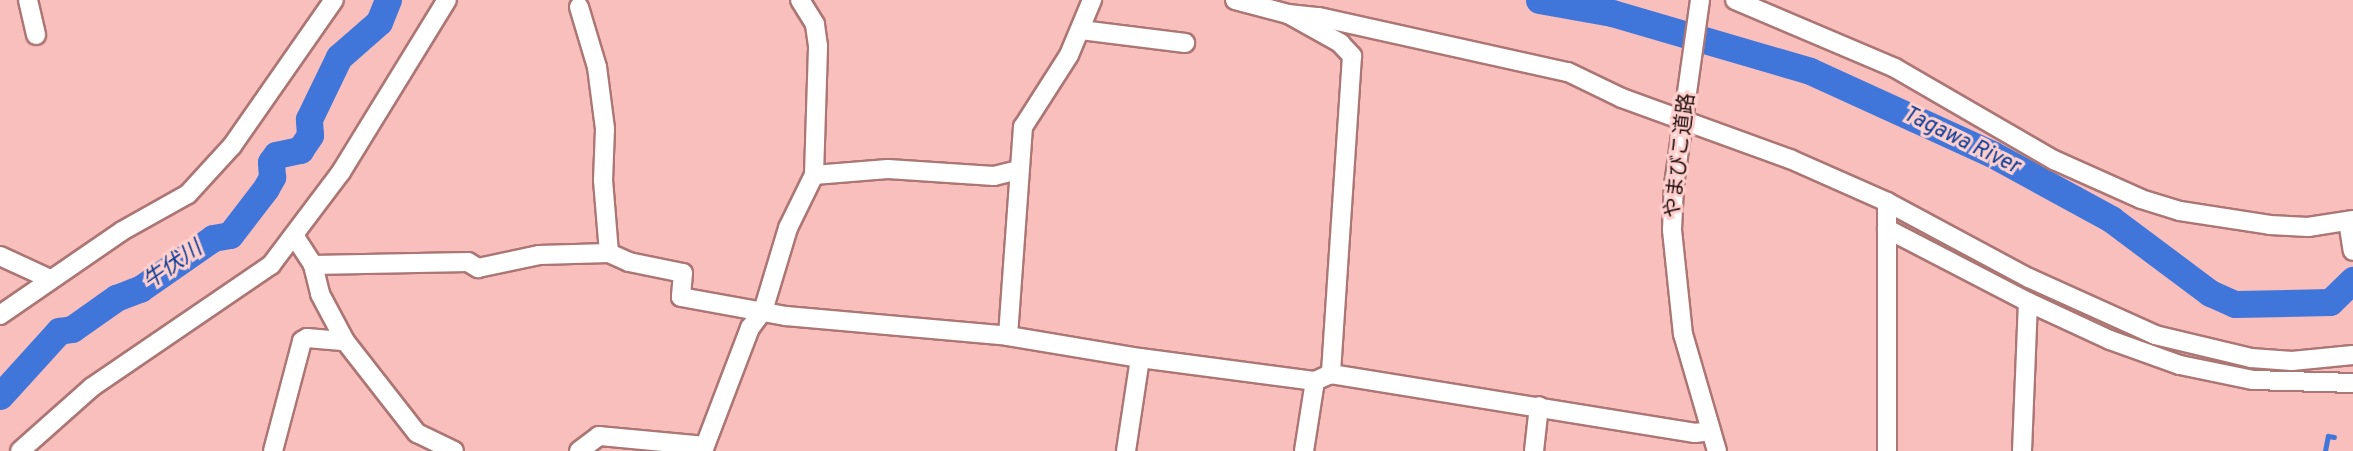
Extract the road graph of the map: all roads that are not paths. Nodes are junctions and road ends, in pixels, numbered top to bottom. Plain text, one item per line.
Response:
1 (28, 0) edge
2 (334, 0) edge
3 (447, 0) edge
4 (800, 0) edge
5 (1092, 0) edge
6 (1700, 0) edge
7 (1735, 0) edge
8 (1243, 1) edge
9 (579, 7) dead end
10 (1288, 14) junction
11 (1081, 30) junction
12 (36, 35) dead end
13 (1185, 43) dead end
14 (1685, 112) junction
15 (1018, 170) junction
16 (814, 175) junction
17 (1887, 202) junction
18 (2350, 222) edge
19 (1887, 229) junction
20 (295, 237) junction
21 (2353, 251) edge
22 (609, 253) junction
23 (0, 256) edge
24 (313, 265) junction
25 (48, 278) junction
26 (2028, 302) junction
27 (763, 312) junction
28 (0, 315) edge
29 (1008, 336) junction
30 (345, 341) junction
31 (2353, 355) edge
32 (1140, 358) junction
33 (1323, 378) junction
34 (2353, 383) edge
35 (1539, 406) junction
36 (1711, 431) junction
37 (704, 449) edge
38 (20, 451) edge
39 (273, 451) edge
40 (454, 451) edge
41 (579, 451) edge
42 (1126, 451) edge
43 (1304, 451) edge
44 (1534, 451) edge
45 (1717, 451) edge
46 (1887, 451) edge
47 (2022, 451) edge

1 - 12 street
2 - 25 street
3 - 20 street
4 - 16 street
5 - 11 street
6 - 14 street, やまびこ道路
7 - 18 street
8 - 10 street
9 - 22 street
10 - 14 street
10 - 33 street
11 - 13 street
11 - 15 street
14 - 17 street
14 - 36 street, やまびこ道路
15 - 16 street
15 - 29 street
16 - 27 street
17 - 19 street
17 - 31 street
18 - 21 street
19 - 26 street
19 - 46 street
20 - 24 street
20 - 38 street
22 - 24 street
22 - 27 street
23 - 25 street
24 - 30 street
25 - 28 street
26 - 34 street
26 - 47 street
27 - 29 street
27 - 37 street
29 - 32 street
30 - 39 street
30 - 40 street
32 - 33 street
32 - 42 street
33 - 35 street
33 - 43 street
35 - 36 street
35 - 44 street
36 - 45 street, やまびこ道路
37 - 41 street

